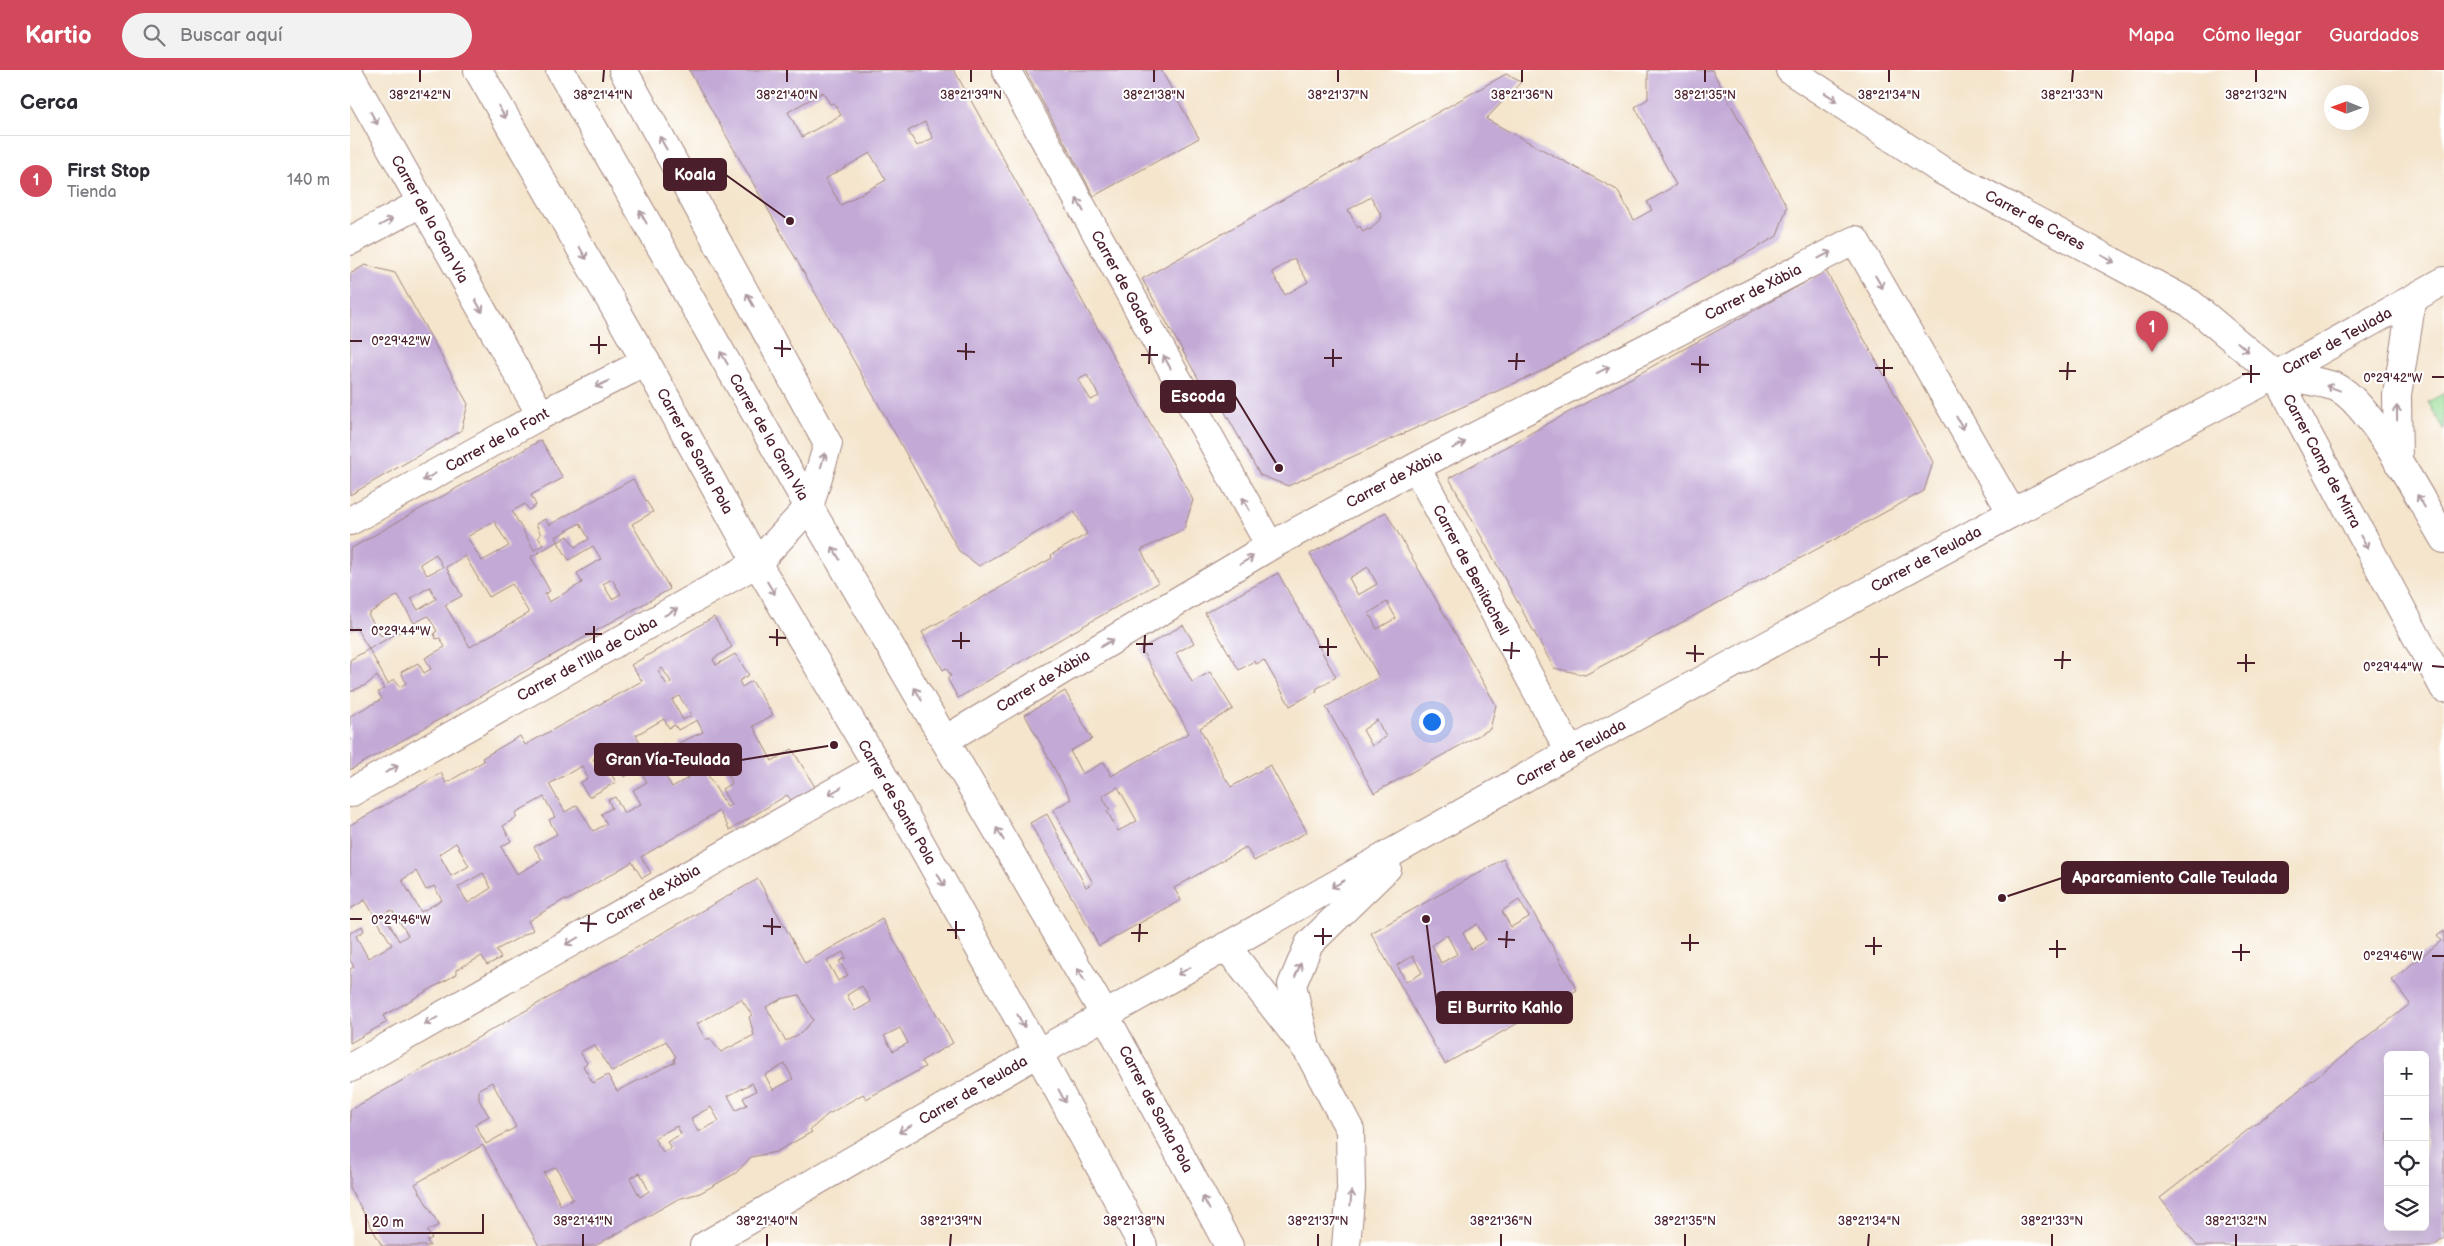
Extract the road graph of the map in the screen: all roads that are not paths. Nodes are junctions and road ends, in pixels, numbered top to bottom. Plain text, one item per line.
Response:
1 (478, 70) edge
2 (560, 70) edge
3 (623, 70) edge
4 (1006, 70) edge
5 (1790, 70) edge
6 (350, 75) edge
7 (421, 203) junction
8 (350, 242) edge
9 (2444, 281) edge
10 (2412, 299) junction
11 (646, 362) junction
12 (2276, 375) junction
13 (541, 415) junction
14 (2398, 462) junction
15 (1416, 467) junction
16 (809, 507) junction
17 (2012, 512) junction
18 (350, 521) edge
19 (2444, 539) edge
20 (1270, 546) junction
21 (757, 564) junction
22 (2444, 688) edge
23 (945, 740) junction
24 (1570, 752) junction
25 (878, 767) junction
26 (350, 793) edge
27 (1412, 844) junction
28 (1226, 946) junction
29 (1106, 1017) junction
30 (1308, 1051) junction
31 (1038, 1053) junction
32 (350, 1068) edge
33 (718, 1243) edge
34 (1143, 1246) edge
35 (1229, 1246) edge
36 (1346, 1246) edge

1 -> 11 street
16 -> 2 street, Carrer de la Gran Via
16 -> 3 street, Carrer de la Gran Via
20 -> 4 street, Carrer de Gadea
5 -> 12 street, Carrer de Ceres
6 -> 7 street, Carrer de la Gran Via
8 -> 7 street
7 -> 13 street, Carrer de la Gran Via
9 - 10 street, Carrer de Teulada
10 - 12 street, Carrer de Teulada
14 -> 10 street, Carrer Camp de Mirra
11 -> 13 street, Carrer de la Font
11 - 21 street, Carrer de Santa Pola
14 -> 12 street, Carrer Camp de Mirra
12 - 17 street, Carrer de Teulada
12 -> 22 street, Carrer Camp de Mirra
13 -> 18 street, Carrer de la Font
19 -> 14 street, Carrer Camp de Mirra
15 -> 17 street, Carrer de Xàbia
15 - 20 street, Carrer de Xàbia
15 - 24 street, Carrer de Benitachell
16 - 21 street, Carrer de l'Illa de Cuba
23 -> 16 street, Carrer de Santa Pola
17 - 24 street, Carrer de Teulada
23 -> 20 street, Carrer de Xàbia
21 -> 25 street, Carrer de Santa Pola
26 -> 21 street, Carrer de l'Illa de Cuba
29 -> 23 street, Carrer de Santa Pola
24 - 27 street, Carrer de Teulada
25 -> 31 street, Carrer de Santa Pola
25 -> 32 street, Carrer de Xàbia
27 -> 28 street, Carrer de Teulada
30 -> 27 street, Carrer de Teulada
28 -> 29 street, Carrer de Teulada
28 - 30 street, Carrer de Teulada
29 - 31 street, Carrer de Teulada
35 -> 29 street, Carrer de Santa Pola
36 -> 30 street, Carrer de Teulada
31 -> 33 street, Carrer de Teulada
31 -> 34 street, Carrer de Santa Pola

